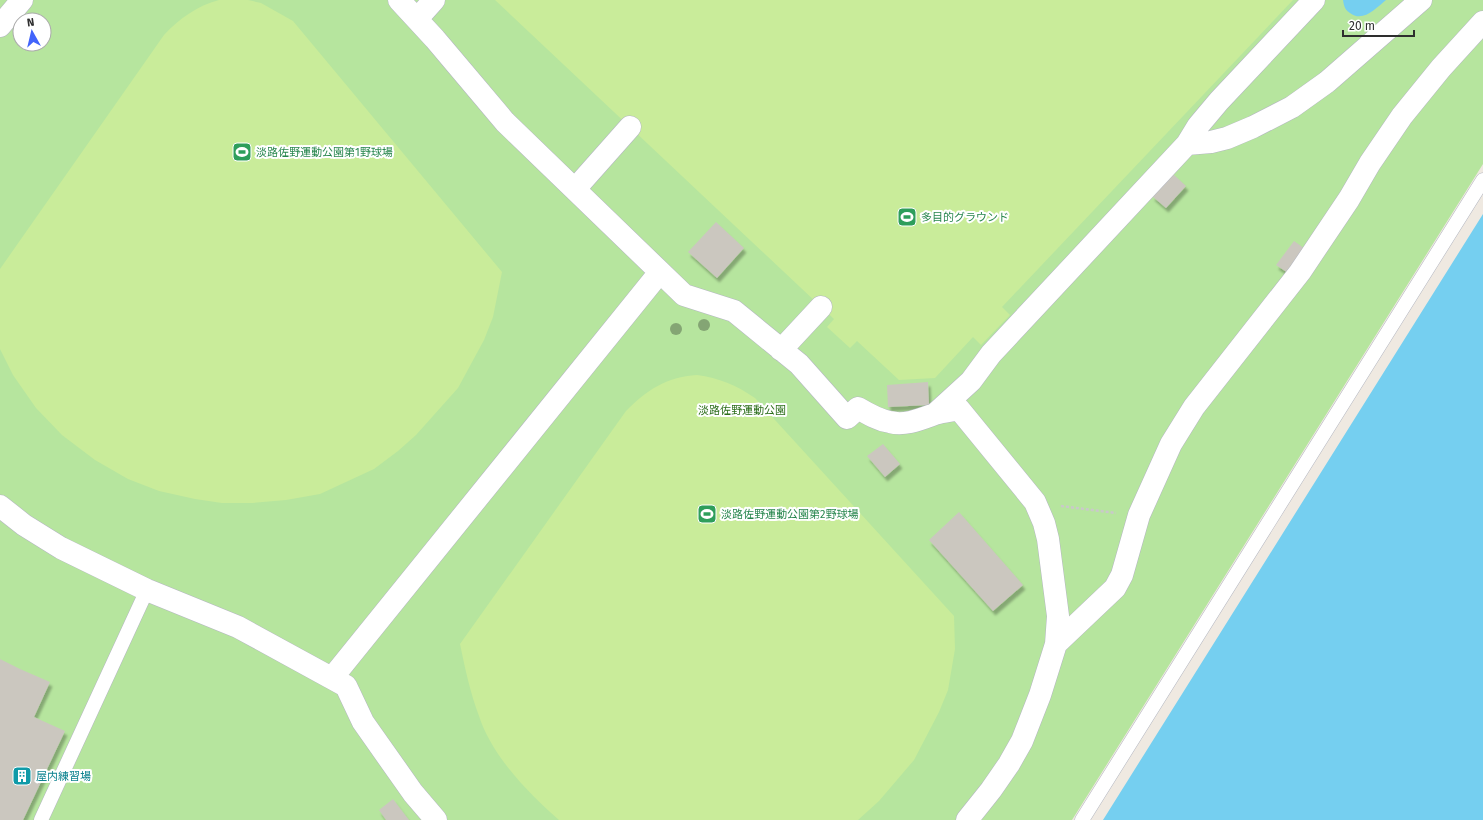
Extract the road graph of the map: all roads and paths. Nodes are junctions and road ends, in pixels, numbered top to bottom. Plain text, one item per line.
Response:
1 (22, 0) edge
2 (400, 0) edge
3 (434, 0) edge
4 (1314, 0) edge
5 (1421, 0) edge
6 (416, 19) junction
7 (1483, 22) edge
8 (0, 26) edge
9 (630, 127) dead end
10 (1187, 144) junction
11 (1483, 180) edge
12 (575, 189) junction
13 (660, 272) junction
14 (821, 308) dead end
15 (781, 350) junction
16 (936, 413) junction
17 (1035, 502) junction
18 (0, 506) edge
19 (1139, 515) junction
20 (147, 590) junction
21 (1056, 644) junction
22 (332, 678) junction
23 (41, 820) edge
24 (436, 820) edge
25 (967, 820) edge
26 (1082, 820) edge

1 - 8 street
2 - 6 street
3 - 6 street
4 - 10 street
5 - 10 street
6 - 12 street
7 - 19 street
9 - 12 street
10 - 16 street
11 - 26 lane
12 - 13 street
13 - 15 street
13 - 22 street
14 - 15 street
15 - 16 street
16 - 17 street
17 - 19 path
17 - 21 street
18 - 20 street
19 - 21 street
20 - 22 street
20 - 23 lane
21 - 25 street
22 - 24 street

